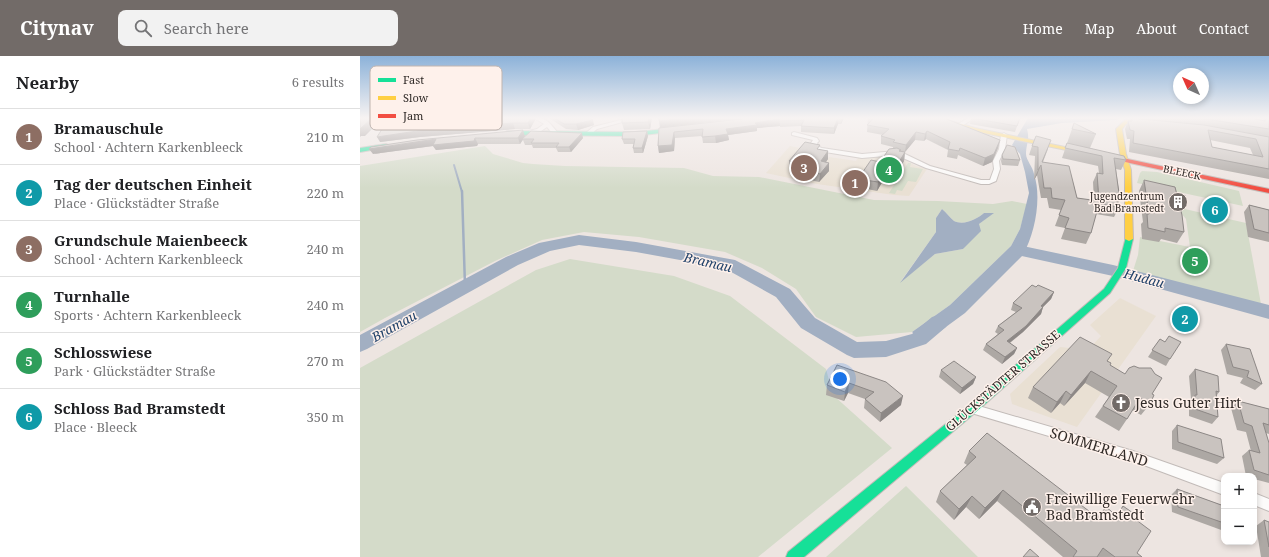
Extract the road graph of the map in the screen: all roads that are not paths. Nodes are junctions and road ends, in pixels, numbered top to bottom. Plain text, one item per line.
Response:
1 (815, 141) edge
2 (1003, 141) edge
3 (1034, 141) edge
4 (1121, 141) edge
5 (398, 144) edge
6 (360, 150) edge
7 (1088, 152) edge
8 (1110, 157) edge
9 (1125, 160) junction
10 (1269, 191) edge
11 (972, 409) junction
12 (1221, 487) edge
13 (1257, 500) edge
14 (1269, 505) edge
15 (793, 557) edge

1 - 2 street
3 - 7 street
4 - 9 street, GLÜCKSTÄDTER STRASSE
5 - 6 street
8 - 9 street, BLEECK
9 - 10 street, BLEECK
9 - 11 street, GLÜCKSTÄDTER STRASSE
11 - 12 street, SOMMERLAND
11 - 15 street, GLÜCKSTÄDTER STRASSE
13 - 14 street

